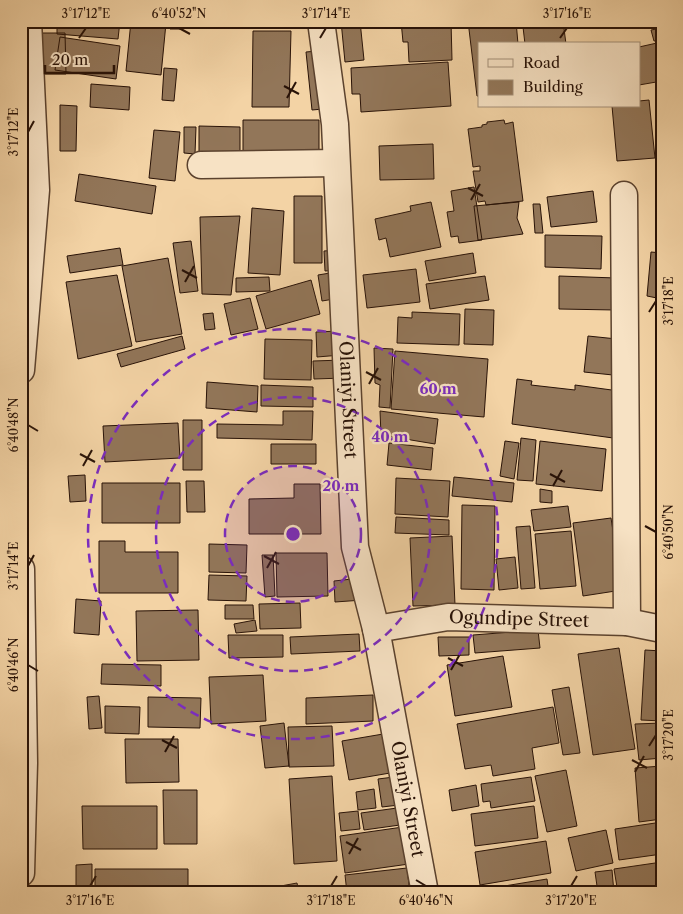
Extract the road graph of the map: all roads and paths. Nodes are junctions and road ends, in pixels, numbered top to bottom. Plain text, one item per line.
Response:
1 (28, 21) edge
2 (321, 21) edge
3 (336, 162) junction
4 (201, 166) dead end
5 (624, 195) dead end
6 (21, 370) edge
7 (21, 569) edge
8 (627, 622) junction
9 (662, 628) edge
10 (376, 629) junction
11 (22, 763) edge
12 (21, 873) edge
13 (424, 893) edge

1 - 6 street
2 - 3 street, Olaniyi Street
3 - 4 street
3 - 10 street, Olaniyi Street
5 - 8 street
7 - 11 street
8 - 9 street, Ogundipe Street
8 - 10 street, Ogundipe Street
10 - 13 street, Olaniyi Street
11 - 12 street

